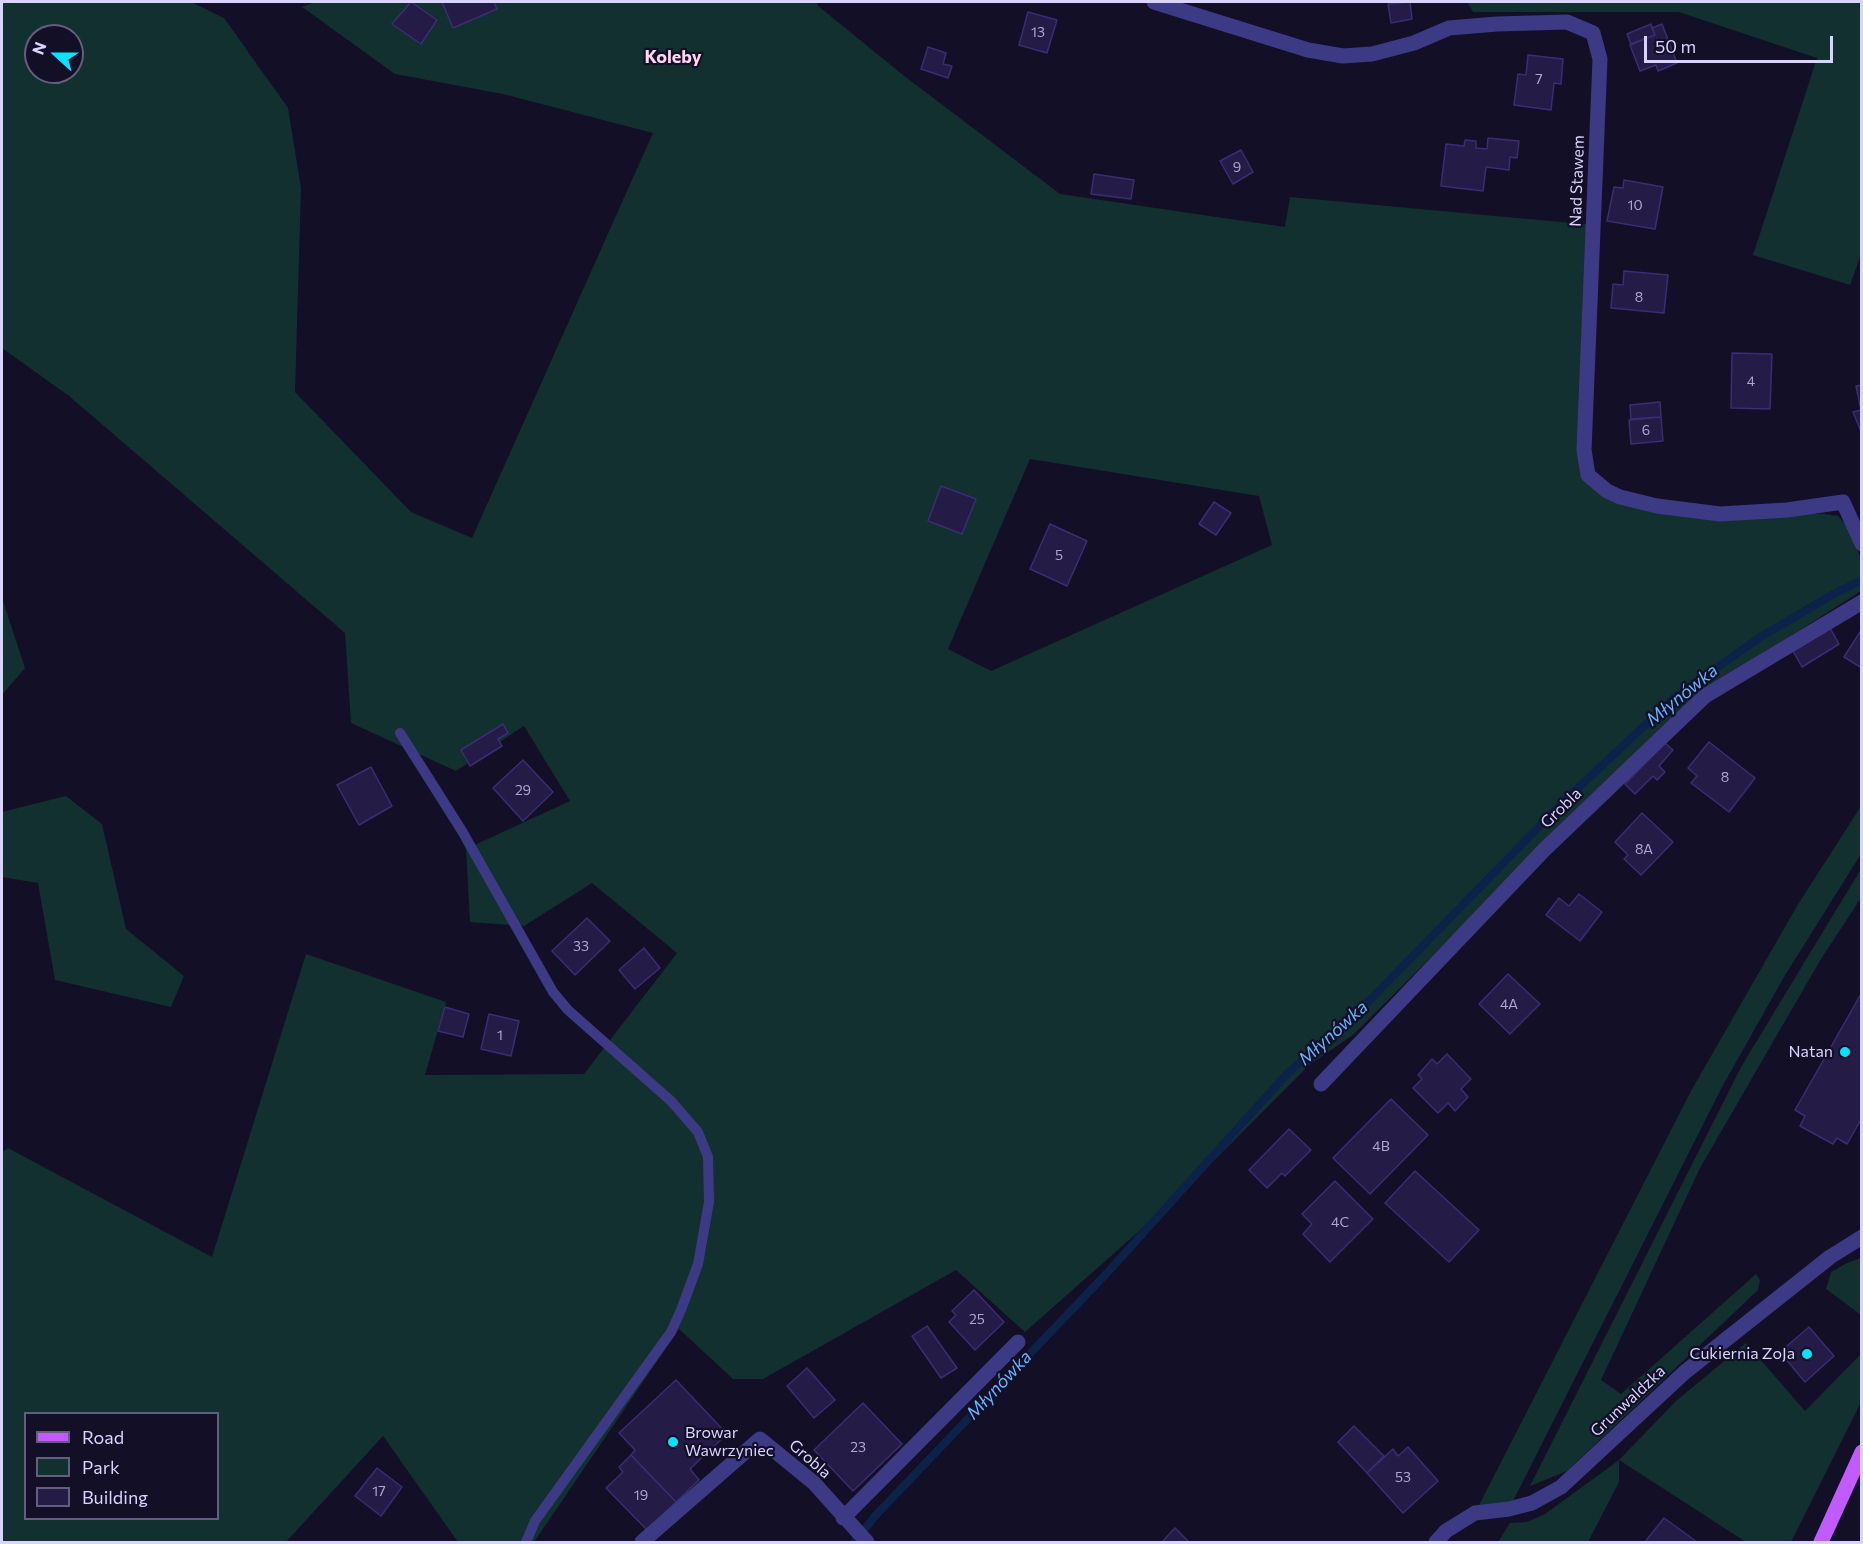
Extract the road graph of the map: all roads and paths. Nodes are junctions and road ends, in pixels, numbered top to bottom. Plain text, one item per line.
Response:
1 (1154, 2) edge
2 (1862, 544) edge
3 (1862, 602) edge
4 (400, 733) dead end
5 (1322, 1084) dead end
6 (1862, 1237) edge
7 (1018, 1342) dead end
8 (1862, 1452) edge
9 (843, 1518) junction
10 (526, 1542) edge
11 (642, 1542) edge
12 (867, 1542) edge
13 (1436, 1542) edge
14 (1821, 1542) edge

1 - 2 street, Nad Stawem
3 - 5 street, Grobla
4 - 10 lane
6 - 13 street, Grunwaldzka
7 - 9 street
8 - 14 main road
9 - 11 street, Grobla
9 - 12 street, Grobla

